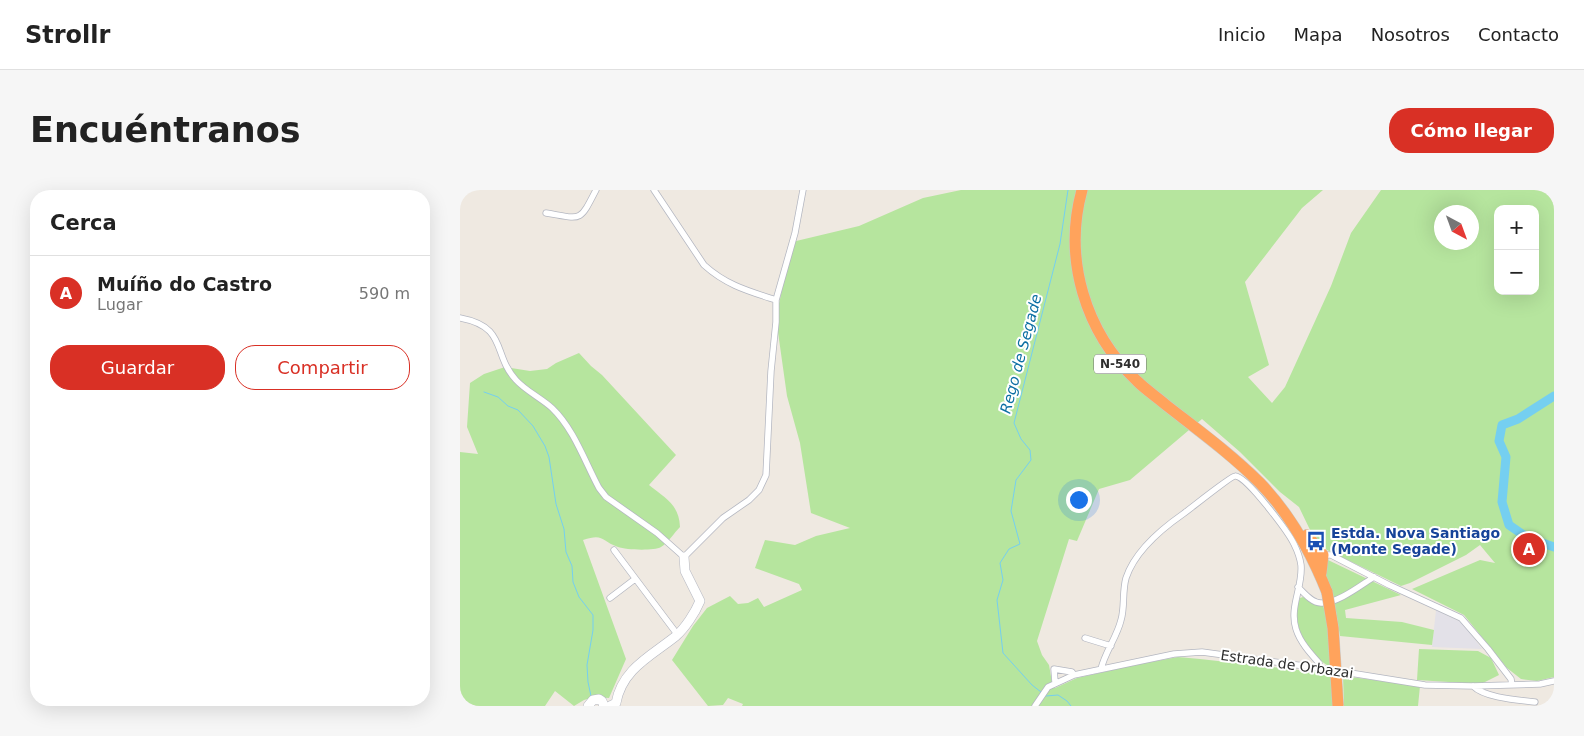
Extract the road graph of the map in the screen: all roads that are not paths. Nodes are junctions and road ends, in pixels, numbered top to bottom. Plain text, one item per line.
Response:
1 (596, 190) edge
2 (654, 190) edge
3 (803, 190) edge
4 (1082, 190) edge
5 (546, 213) dead end
6 (776, 300) junction
7 (460, 318) edge
8 (1256, 486) junction
9 (1276, 501) junction
10 (1298, 540) junction
11 (614, 550) dead end
12 (1323, 555) junction
13 (684, 558) junction
14 (1321, 577) junction
15 (1374, 577) junction
16 (635, 579) junction
17 (1298, 588) junction
18 (610, 598) dead end
19 (677, 634) junction
20 (1085, 638) dead end
21 (1111, 646) junction
22 (1319, 668) junction
23 (1101, 669) junction
24 (1074, 675) junction
25 (1554, 681) edge
26 (1055, 682) junction
27 (1512, 684) junction
28 (1473, 686) junction
29 (1535, 702) dead end
30 (588, 706) edge
31 (604, 706) edge
32 (610, 706) edge
33 (1035, 706) edge
34 (1338, 706) edge

1 - 5 street
2 - 6 street
3 - 6 street
4 - 8 highway, N-540
6 - 13 street
7 - 13 street
8 - 9 highway, N-540
8 - 10 street
8 - 21 street
9 - 10 highway, N-540
9 - 12 highway
10 - 14 highway, N-540
10 - 17 street
11 - 16 street
12 - 14 highway
12 - 15 street
13 - 19 street
14 - 34 highway, N-540, bridge
15 - 17 street
15 - 27 street
16 - 18 street
16 - 19 street
17 - 22 street
19 - 32 street
20 - 21 street
21 - 23 street
22 - 23 street, Estrada de Orbazai
22 - 28 street, Estrada de Orbazai
23 - 24 street, Estrada de Orbazai
24 - 26 street, Estrada de Orbazai
24 - 26 street
25 - 27 street, Estrada de Orbazai
26 - 33 street, Estrada de Orbazai
27 - 28 street, Estrada de Orbazai
28 - 29 street
30 - 31 street

